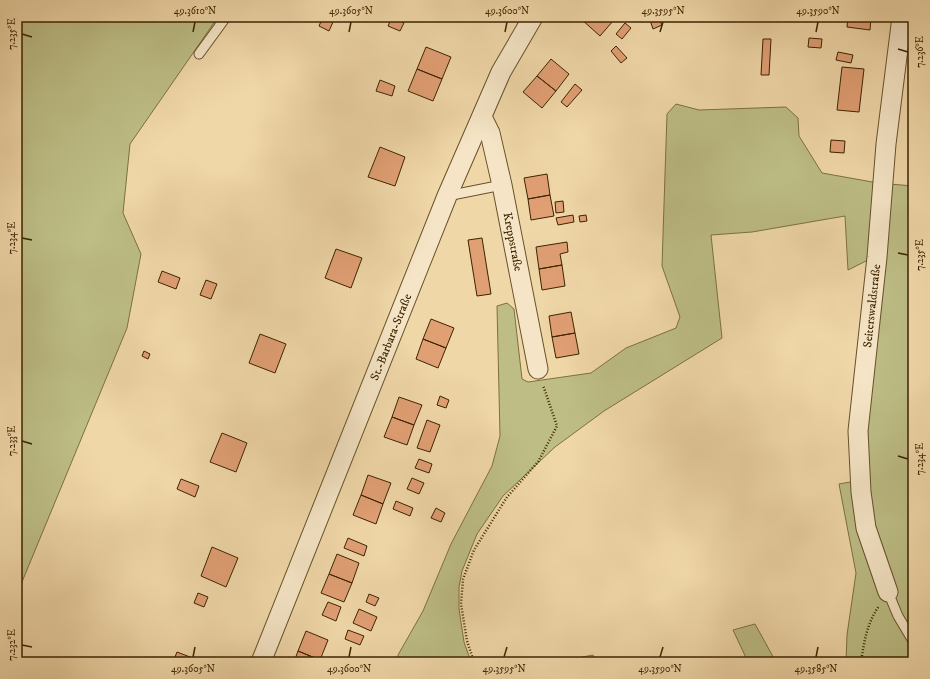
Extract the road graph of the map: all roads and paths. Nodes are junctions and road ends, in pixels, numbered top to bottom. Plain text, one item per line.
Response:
1 (226, 17) edge
2 (533, 17) edge
3 (902, 17) edge
4 (199, 54) dead end
5 (482, 117) junction
6 (502, 185) junction
7 (447, 196) junction
8 (538, 369) joint
9 (888, 592) junction
10 (913, 641) edge
11 (261, 662) edge
12 (474, 662) edge
13 (861, 662) edge

1 - 4 lane
2 - 5 street, St.-Barbara-Straße
3 - 9 street, Seiterswaldstraße
5 - 6 street, Kreppstraße
5 - 7 street, St.-Barbara-Straße
6 - 7 lane
6 - 8 street, Kreppstraße
7 - 11 street, St.-Barbara-Straße
8 - 12 path
9 - 10 lane
9 - 13 path

